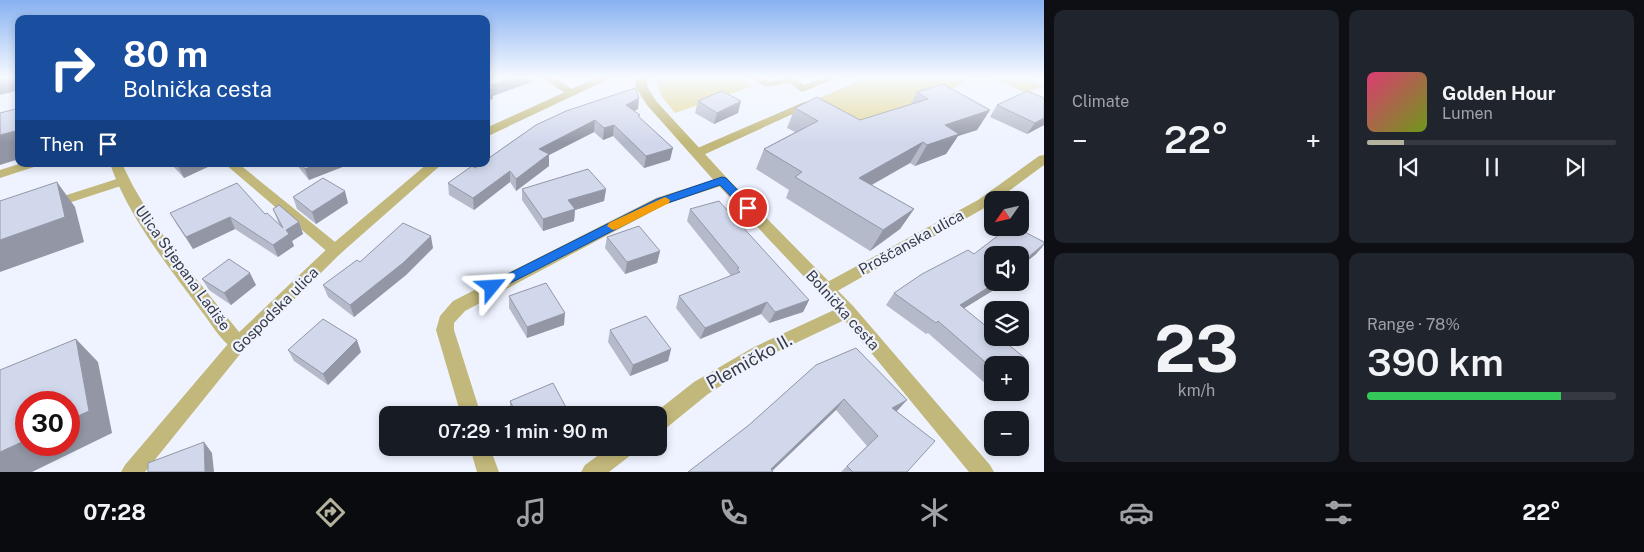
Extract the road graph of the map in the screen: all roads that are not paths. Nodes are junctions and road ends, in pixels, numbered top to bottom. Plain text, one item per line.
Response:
1 (559, 99) edge
2 (649, 99) edge
3 (804, 105) edge
4 (490, 131) edge
5 (697, 153) junction
6 (1044, 159) edge
7 (21, 167) edge
8 (117, 167) edge
9 (235, 167) edge
10 (431, 167) edge
11 (0, 174) edge
12 (722, 180) junction
13 (123, 181) junction
14 (36, 210) edge
15 (335, 250) junction
16 (826, 290) junction
17 (847, 311) junction
18 (239, 343) junction
19 (468, 406) edge
20 (667, 415) edge
21 (483, 456) edge
22 (613, 456) edge
23 (132, 472) edge
24 (488, 472) edge
25 (592, 472) edge
26 (983, 472) edge

1 - 4 street
2 - 5 street, Bolnička cesta
3 - 5 lane
5 - 12 street, Bolnička cesta
6 - 16 street, Proščanska ulica
7 - 11 lane
8 - 13 street, Ulica Stjepana Ladiše
9 - 15 street
10 - 15 street, Gospodska ulica
12 - 16 street, Bolnička cesta
12 - 19 street
13 - 14 lane
13 - 18 street, Ulica Stjepana Ladiše
15 - 18 street, Gospodska ulica
16 - 17 street, Bolnička cesta
17 - 20 street, Plemičko II.
17 - 26 street, Bolnička cesta
18 - 23 street, Gospodska ulica
21 - 24 street
22 - 25 street

